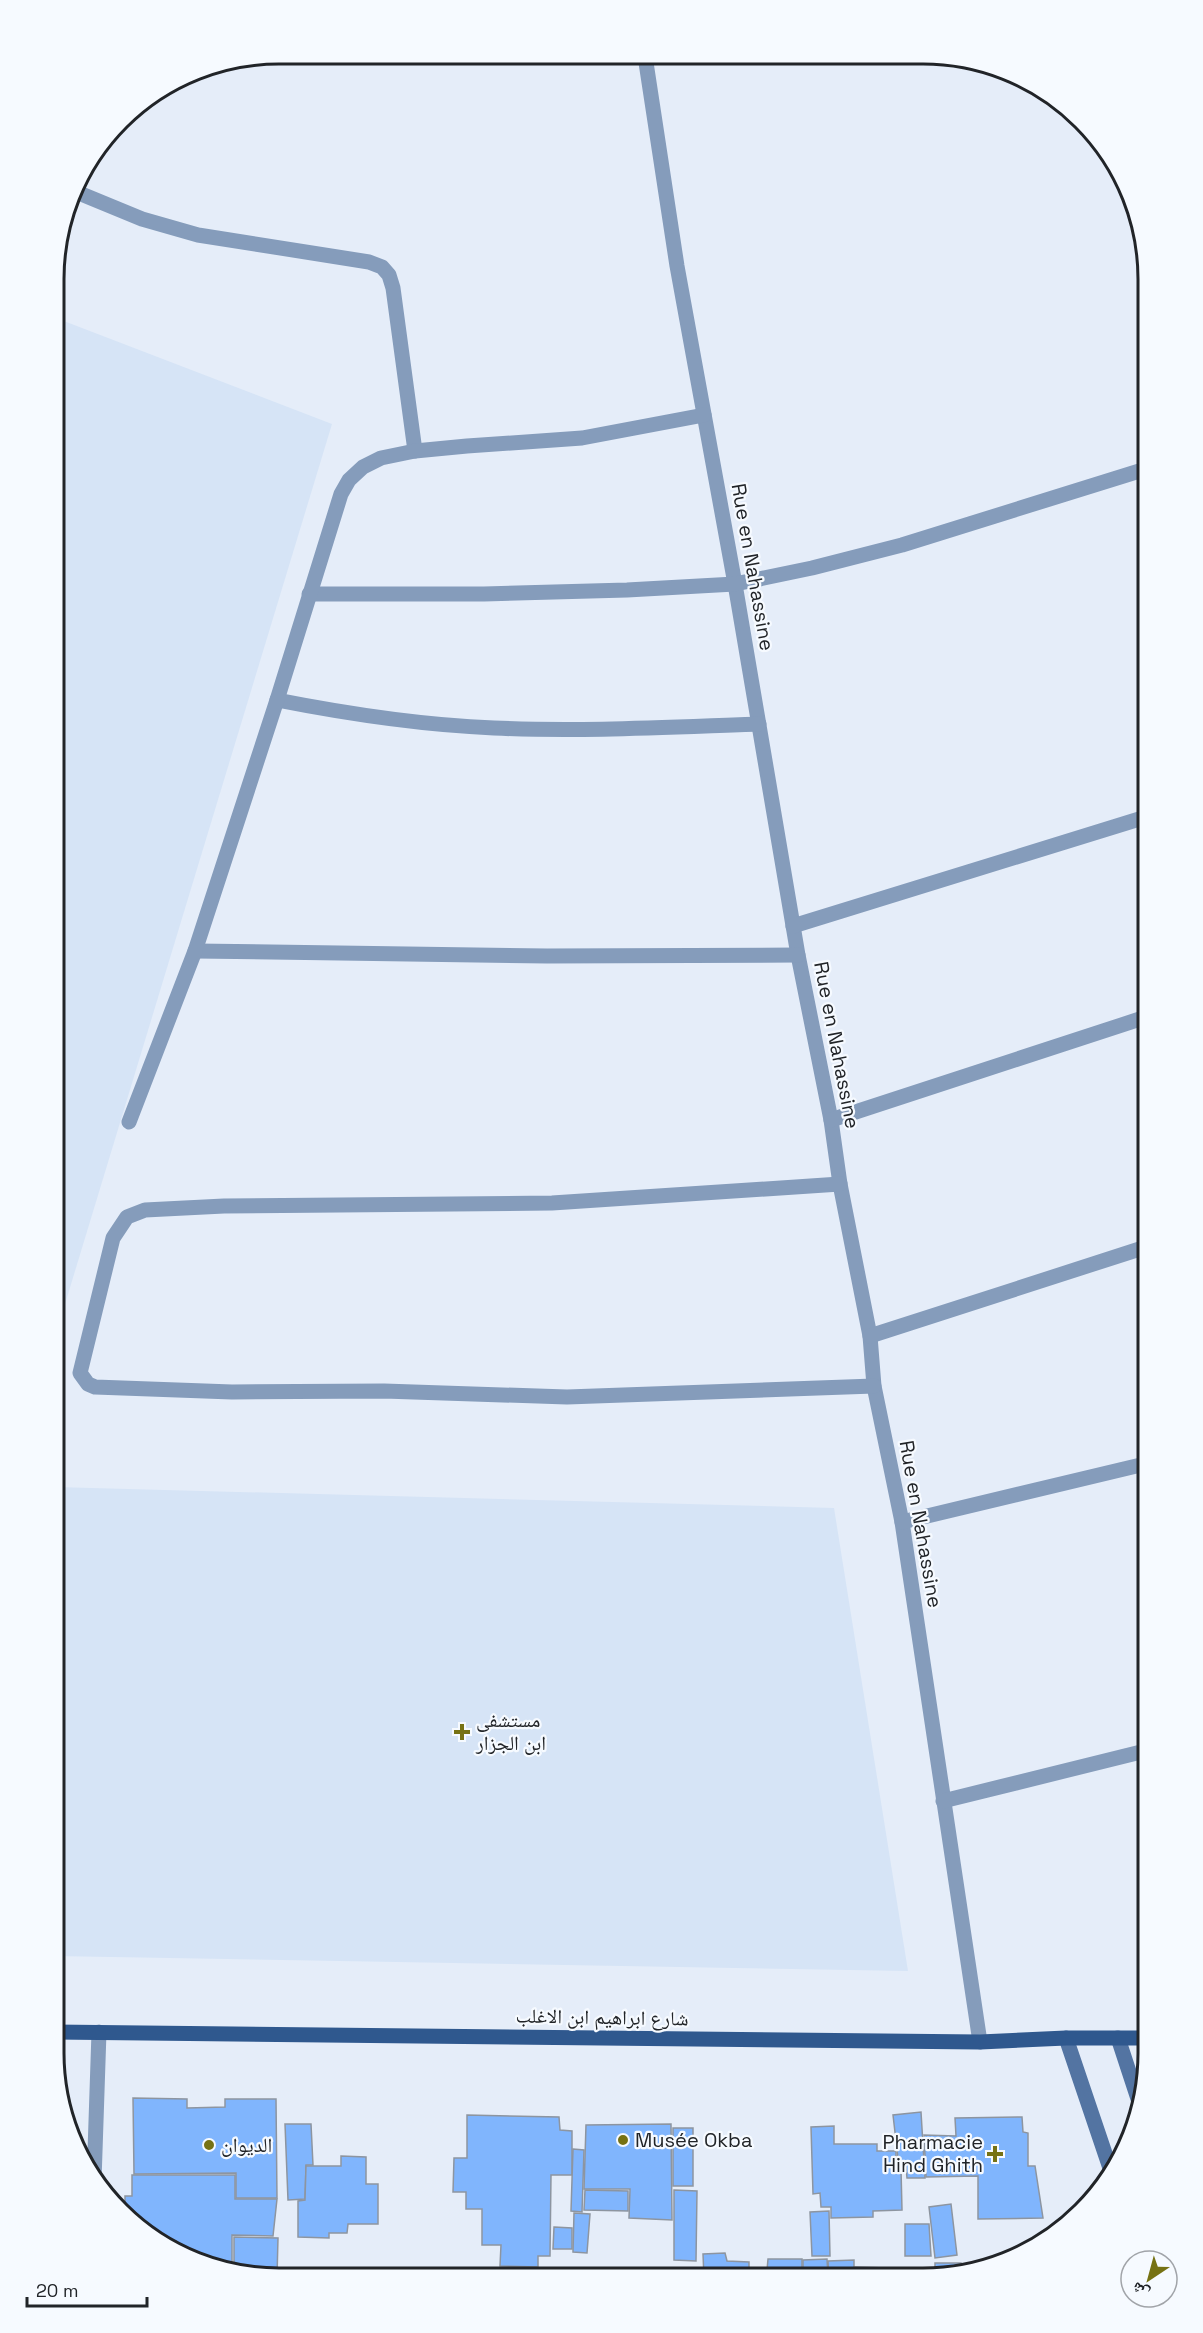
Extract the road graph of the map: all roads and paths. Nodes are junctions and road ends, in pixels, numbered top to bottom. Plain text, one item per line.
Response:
1 (646, 64) edge
2 (82, 194) edge
3 (704, 415) junction
4 (415, 451) junction
5 (1138, 471) edge
6 (735, 584) junction
7 (309, 594) junction
8 (277, 700) junction
9 (759, 724) junction
10 (1138, 819) edge
11 (793, 926) junction
12 (195, 951) junction
13 (798, 955) junction
14 (1138, 1020) edge
15 (831, 1120) junction
16 (129, 1122) dead end
17 (840, 1184) junction
18 (1138, 1250) edge
19 (870, 1336) junction
20 (874, 1386) junction
21 (1138, 1466) edge
22 (902, 1522) junction
23 (1138, 1753) edge
24 (943, 1801) junction
25 (64, 2032) edge
26 (99, 2032) junction
27 (1066, 2038) junction
28 (1118, 2038) junction
29 (1138, 2038) edge
30 (980, 2042) junction
31 (1135, 2090) edge
32 (95, 2163) edge
33 (1108, 2163) edge

1 - 3 street, Rue en Nahassine
2 - 4 street
3 - 4 street
3 - 6 street, Rue en Nahassine
4 - 7 street
5 - 6 street
6 - 7 street
6 - 9 street, Rue en Nahassine
7 - 8 street
8 - 9 street
8 - 12 street
9 - 11 street, Rue en Nahassine
10 - 11 street
11 - 13 street, Rue en Nahassine
12 - 13 street
12 - 16 street
13 - 15 street, Rue en Nahassine
14 - 15 street
15 - 17 street, Rue en Nahassine
17 - 19 street, Rue en Nahassine
17 - 20 street
18 - 19 street
19 - 20 street, Rue en Nahassine
20 - 22 street, Rue en Nahassine
21 - 22 street
22 - 24 street, Rue en Nahassine
23 - 24 street
24 - 30 street, Rue en Nahassine
25 - 26 main road, شارع ابراهيم ابن الاغلب
26 - 30 main road, شارع ابراهيم ابن الاغلب
26 - 32 street
27 - 28 main road, شارع ابراهيم ابن الاغلب
27 - 30 main road, شارع ابراهيم ابن الاغلب
27 - 33 street
28 - 29 main road, شارع ابراهيم ابن الاغلب
28 - 31 street

